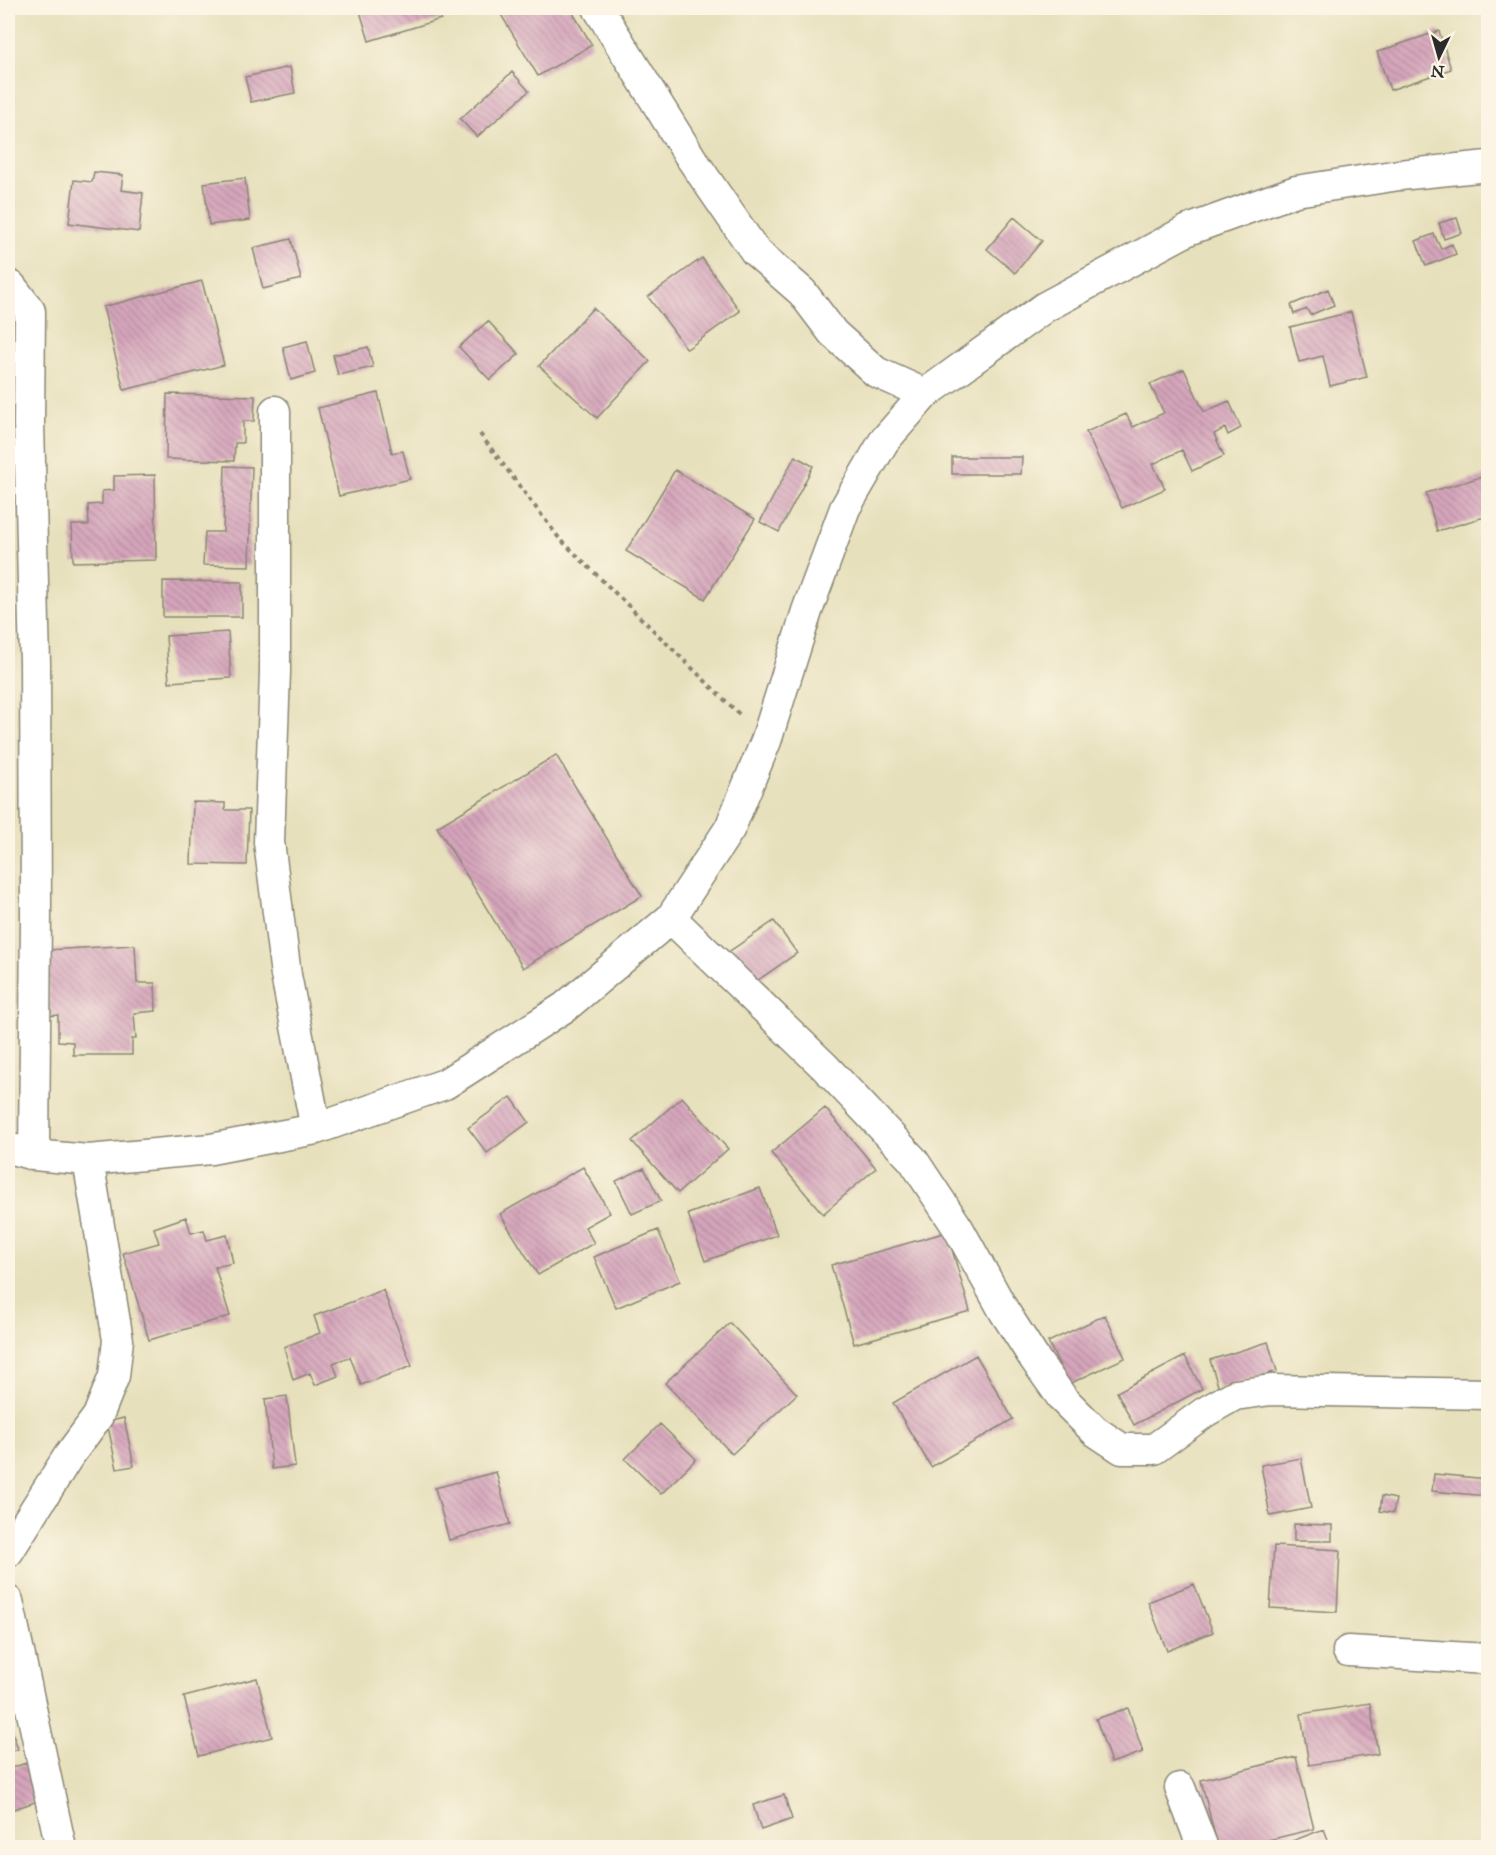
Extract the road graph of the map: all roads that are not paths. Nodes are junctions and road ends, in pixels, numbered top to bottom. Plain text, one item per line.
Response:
1 (598, 8) edge
2 (1488, 166) edge
3 (8, 285) edge
4 (925, 394) junction
5 (275, 411) dead end
6 (18, 429) edge
7 (671, 918) junction
8 (316, 1129) junction
9 (21, 1151) edge
10 (88, 1160) junction
11 (1488, 1394) edge
12 (8, 1552) edge
13 (8, 1602) edge
14 (1348, 1650) dead end
15 (1488, 1659) edge
16 (1180, 1788) dead end
17 (61, 1848) edge
18 (1203, 1848) edge

1 - 4 street
2 - 4 street
3 - 6 street
4 - 7 street
5 - 8 street
6 - 9 street
7 - 8 street
7 - 11 street
8 - 10 street
9 - 10 street
10 - 12 street
13 - 17 street
14 - 15 street
16 - 18 street

